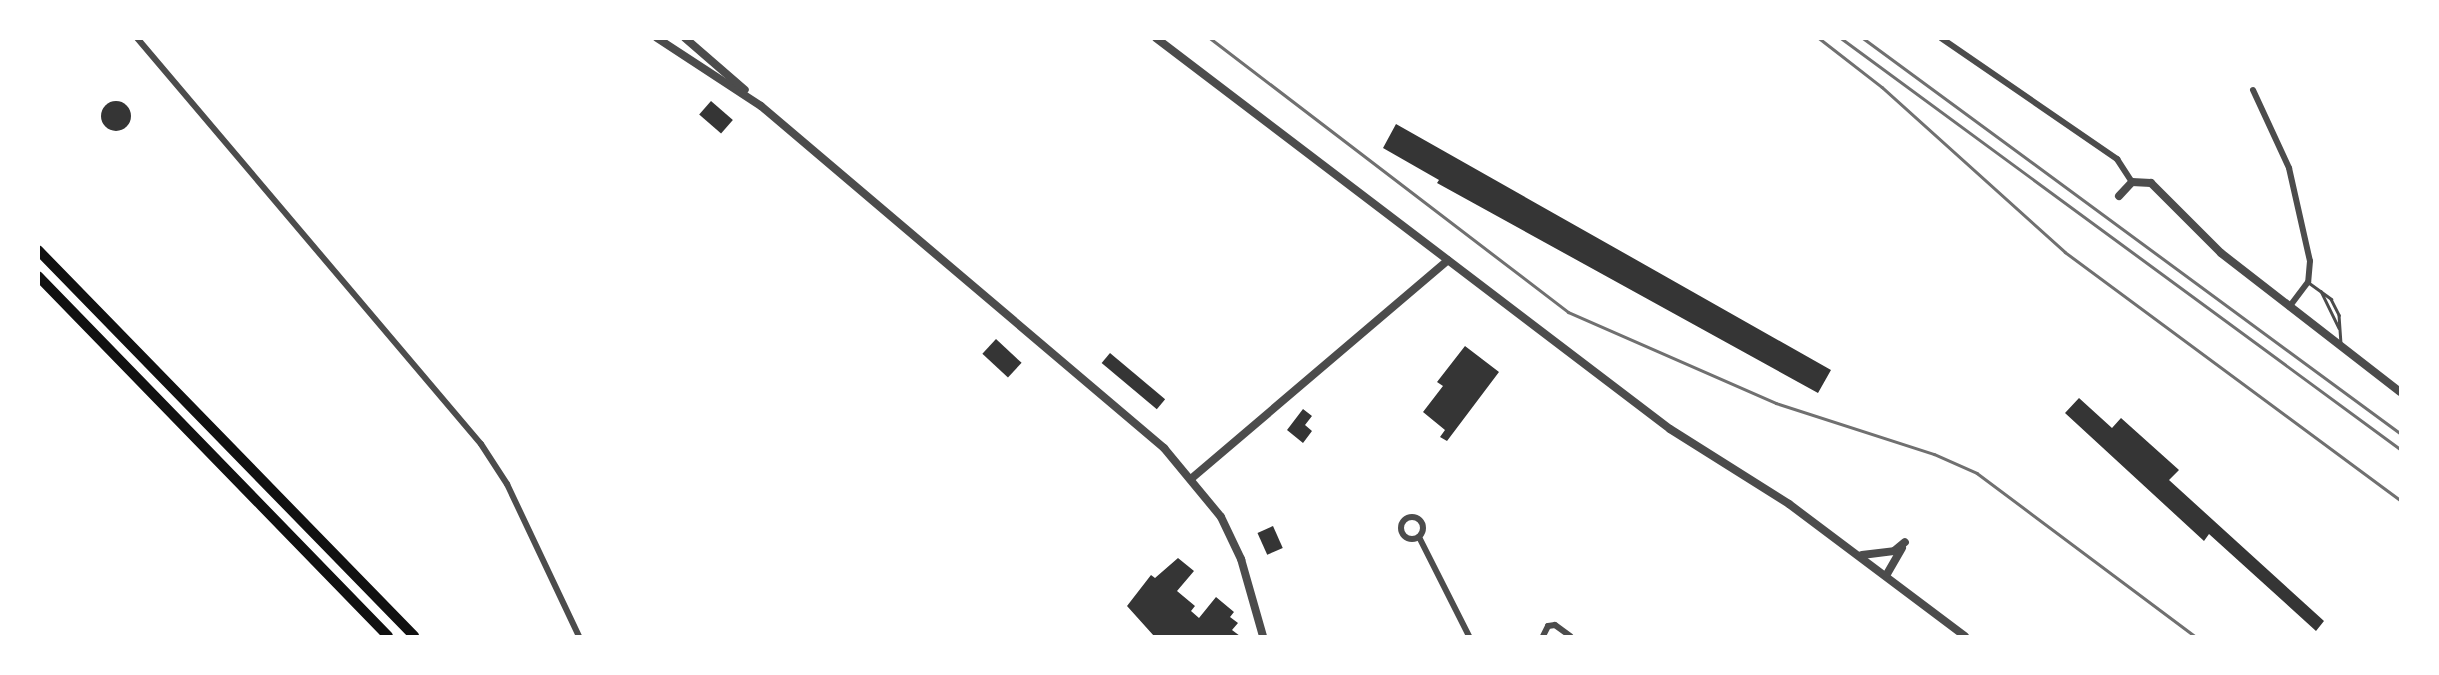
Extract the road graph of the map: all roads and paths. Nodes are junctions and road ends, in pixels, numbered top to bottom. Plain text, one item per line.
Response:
1 (137, 38) edge
2 (657, 38) edge
3 (685, 38) edge
4 (1156, 38) edge
5 (1941, 38) edge
6 (2253, 90) dead end
7 (753, 100) junction
8 (2132, 182) junction
9 (2119, 196) dead end
10 (38, 250) edge
11 (1448, 260) junction
12 (38, 276) edge
13 (2308, 282) junction
14 (2321, 291) junction
15 (2289, 307) junction
16 (2339, 328) junction
17 (2341, 347) junction
18 (2400, 393) edge
19 (1192, 478) junction
20 (1419, 537) dead end
21 (1861, 555) junction
22 (1887, 574) junction
23 (388, 636) edge
24 (414, 636) edge
25 (579, 636) edge
26 (1263, 636) edge
27 (1469, 636) edge
28 (1543, 636) edge
29 (1570, 636) edge
30 (1965, 636) edge

1 - 25 street
2 - 7 street
3 - 7 street
4 - 11 street
5 - 8 street
6 - 13 street
7 - 19 street
8 - 9 street
8 - 15 street
10 - 24 highway
11 - 19 street
11 - 21 street
12 - 23 highway
13 - 14 lane
13 - 15 street
14 - 16 lane
14 - 16 lane
15 - 17 street
16 - 17 lane
17 - 18 street
19 - 26 street
20 - 27 street
21 - 22 street
21 - 22 street
22 - 30 street
28 - 29 street

